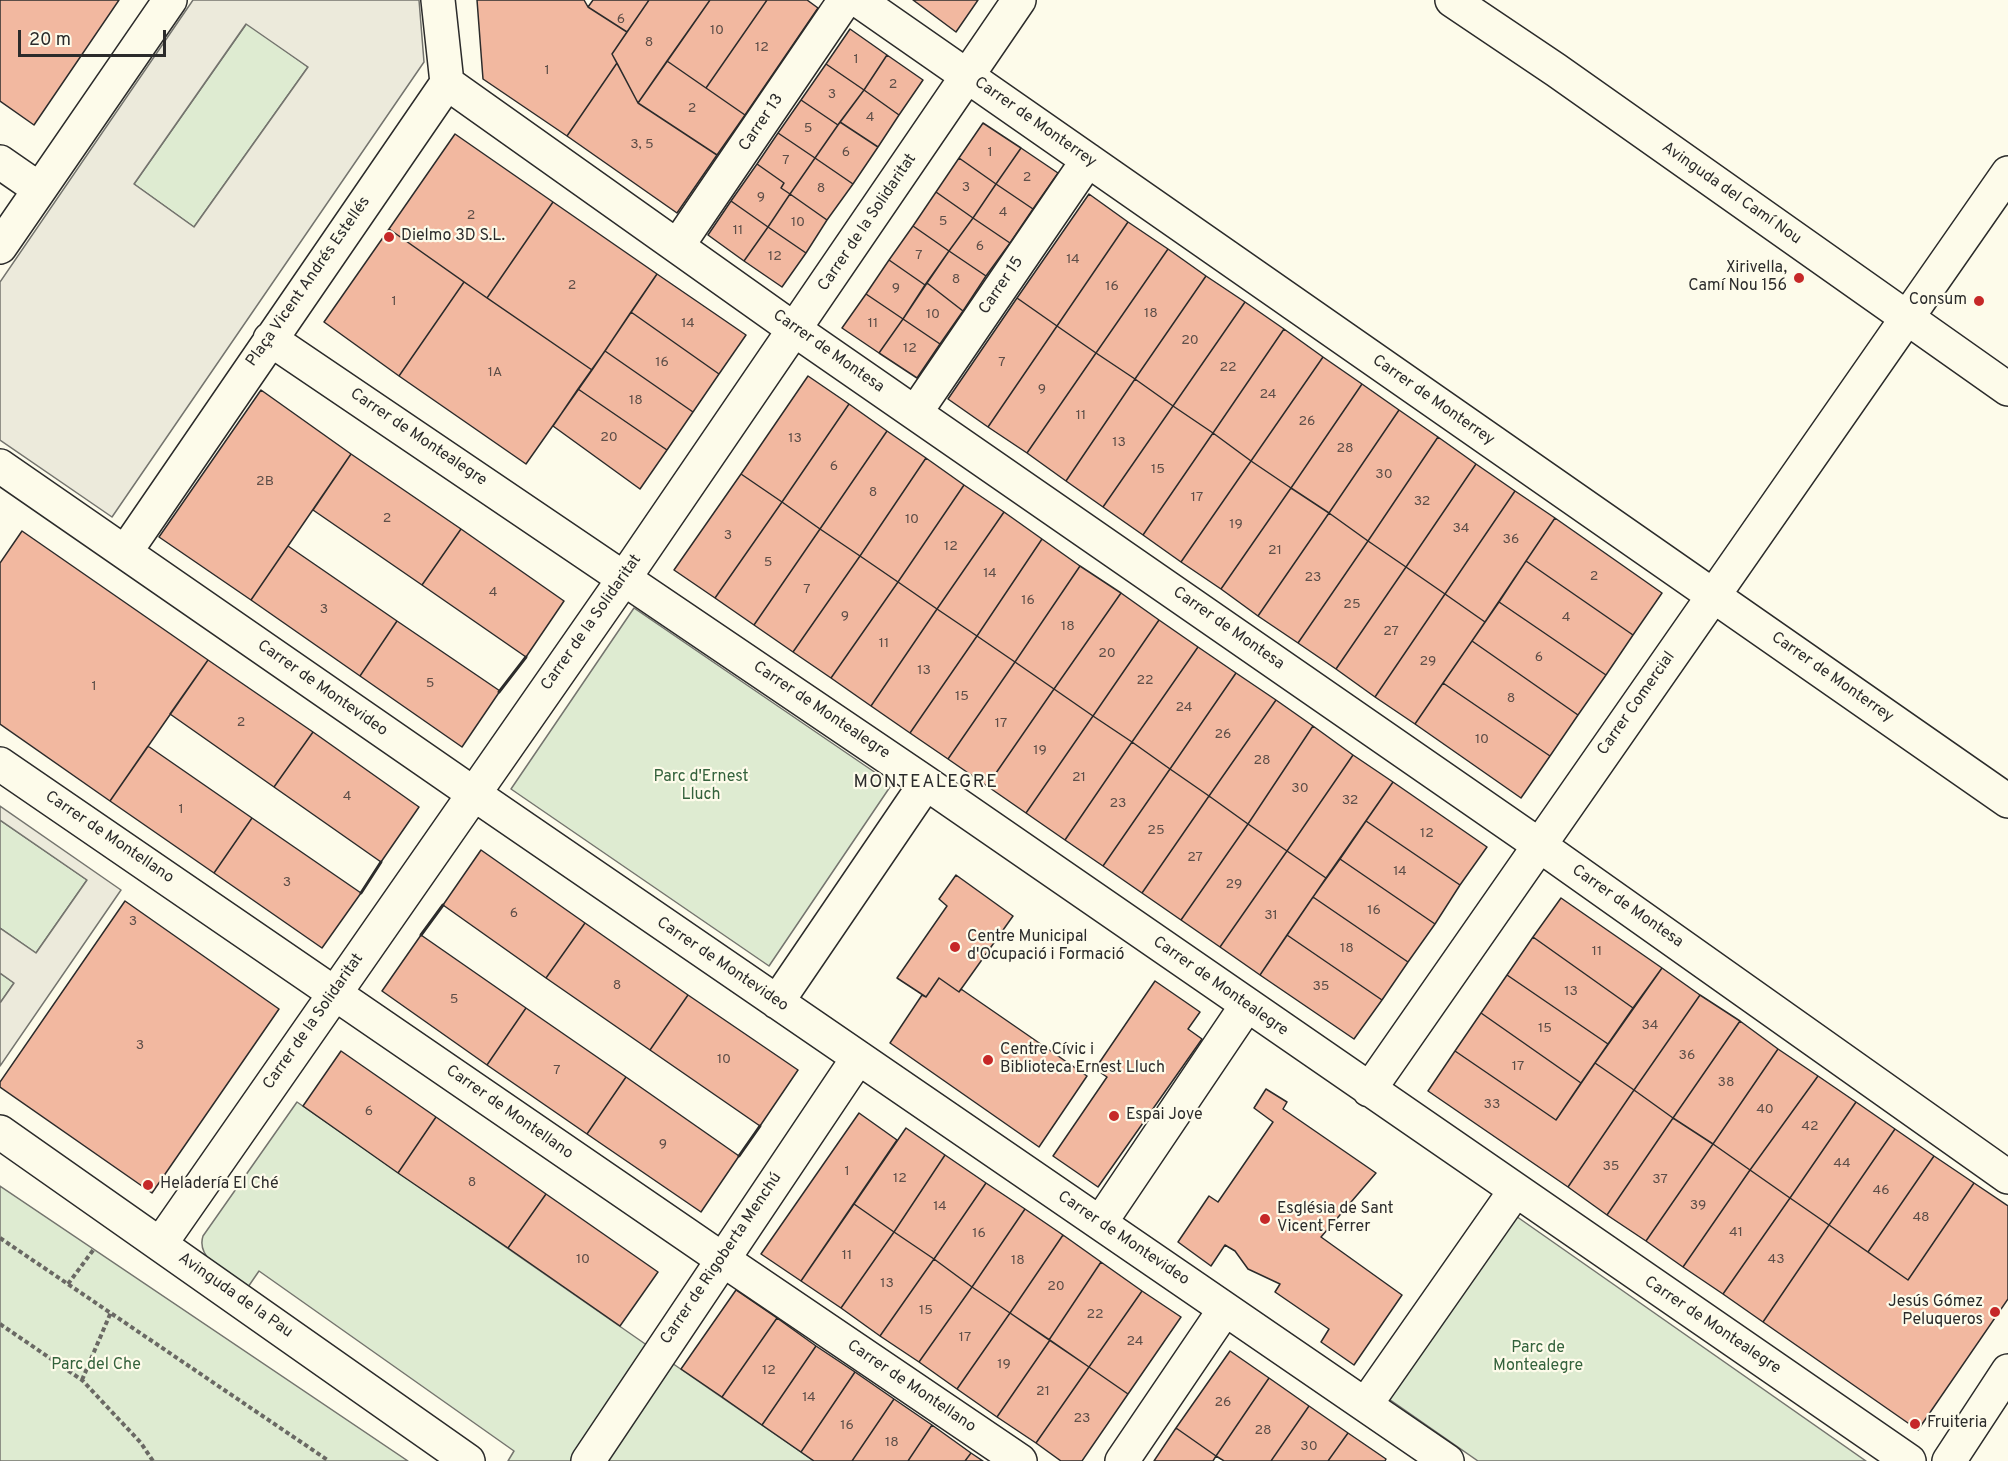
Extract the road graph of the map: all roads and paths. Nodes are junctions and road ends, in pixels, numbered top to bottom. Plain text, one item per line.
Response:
1 (170, 0) edge
2 (438, 0) edge
3 (845, 0) edge
4 (858, 0) edge
5 (1019, 0) edge
6 (1452, 0) edge
7 (969, 76) junction
8 (447, 83) junction
9 (1088, 160) junction
10 (0, 162) edge
11 (2008, 172) edge
12 (39, 189) junction
13 (678, 245) junction
14 (0, 247) edge
15 (1907, 319) junction
16 (795, 330) junction
17 (270, 339) junction
18 (2008, 388) edge
19 (915, 413) junction
20 (0, 466) edge
21 (126, 551) junction
22 (625, 577) junction
23 (1713, 596) junction
24 (0, 764) edge
25 (926, 783) junction
26 (474, 794) junction
27 (2008, 801) edge
28 (1539, 845) junction
29 (334, 992) junction
30 (777, 1002) junction
31 (1247, 1005) junction
32 (858, 1058) junction
33 (1369, 1090) junction
34 (0, 1132) edge
35 (2008, 1177) edge
36 (1515, 1191) junction
37 (1100, 1223) junction
38 (0, 1238) edge
39 (161, 1243) junction
40 (722, 1259) junction
41 (1225, 1309) junction
42 (111, 1312) junction
43 (0, 1324) edge
44 (2008, 1371) edge
45 (82, 1380) junction
46 (1366, 1404) junction
47 (153, 1461) edge
48 (329, 1461) edge
49 (468, 1461) edge
50 (588, 1461) edge
51 (1020, 1461) edge
52 (1122, 1461) edge
53 (1447, 1461) edge
54 (1909, 1461) edge
55 (1949, 1461) edge

1 - 12 street
2 - 8 street
3 - 13 street, Carrer 13
4 - 7 street, Carrer de Monterrey
5 - 7 street, Carrer de la Solidaritat
6 - 15 street, Avinguda del Camí Nou
7 - 9 street, Carrer de Monterrey
7 - 16 street, Carrer de la Solidaritat
8 - 13 street, Carrer de Montesa
8 - 17 street, Plaça Vicent Andrés Estellés
9 - 19 street, Carrer 15
9 - 23 street, Carrer de Monterrey
10 - 12 street
11 - 15 street, Carrer Comercial
12 - 14 street
13 - 16 street, Carrer de Montesa
15 - 18 street, Avinguda del Camí Nou
15 - 23 street, Carrer Comercial
16 - 19 street, Carrer de Montesa
16 - 22 street, Carrer de la Solidaritat
17 - 21 street, Plaça Vicent Andrés Estellés
17 - 22 street, Carrer de Montealegre
19 - 28 street, Carrer de Montesa
20 - 21 street, Carrer de Montevideo
21 - 26 street, Carrer de Montevideo
22 - 25 street, Carrer de Montealegre
22 - 26 street, Carrer de la Solidaritat
23 - 27 street, Carrer de Monterrey
23 - 28 street, Carrer Comercial
24 - 29 street, Carrer de Montellano
25 - 30 street
25 - 31 street, Carrer de Montealegre
26 - 29 street, Carrer de la Solidaritat
26 - 30 street, Carrer de Montevideo
28 - 33 street, Carrer Comercial
28 - 35 street, Carrer de Montesa
29 - 39 street, Carrer de la Solidaritat
29 - 40 street, Carrer de Montellano
30 - 32 street, Carrer de Montevideo
31 - 33 street, Carrer de Montealegre
31 - 37 street
32 - 37 street, Carrer de Montevideo
32 - 40 street, Carrer de Rigoberta Menchú
33 - 36 street, Carrer de Montealegre
34 - 39 street, Avinguda de la Pau
36 - 46 street
36 - 54 street, Carrer de Montealegre
37 - 41 street, Carrer de Montevideo
38 - 42 path
39 - 49 street, Avinguda de la Pau
40 - 50 street, Carrer de Rigoberta Menchú
40 - 51 street, Carrer de Montellano
41 - 46 street, Carrer de Montevideo
41 - 52 street
42 - 45 path
42 - 48 path
43 - 45 path
44 - 55 street
45 - 47 path
46 - 53 street, Carrer de Montevideo

